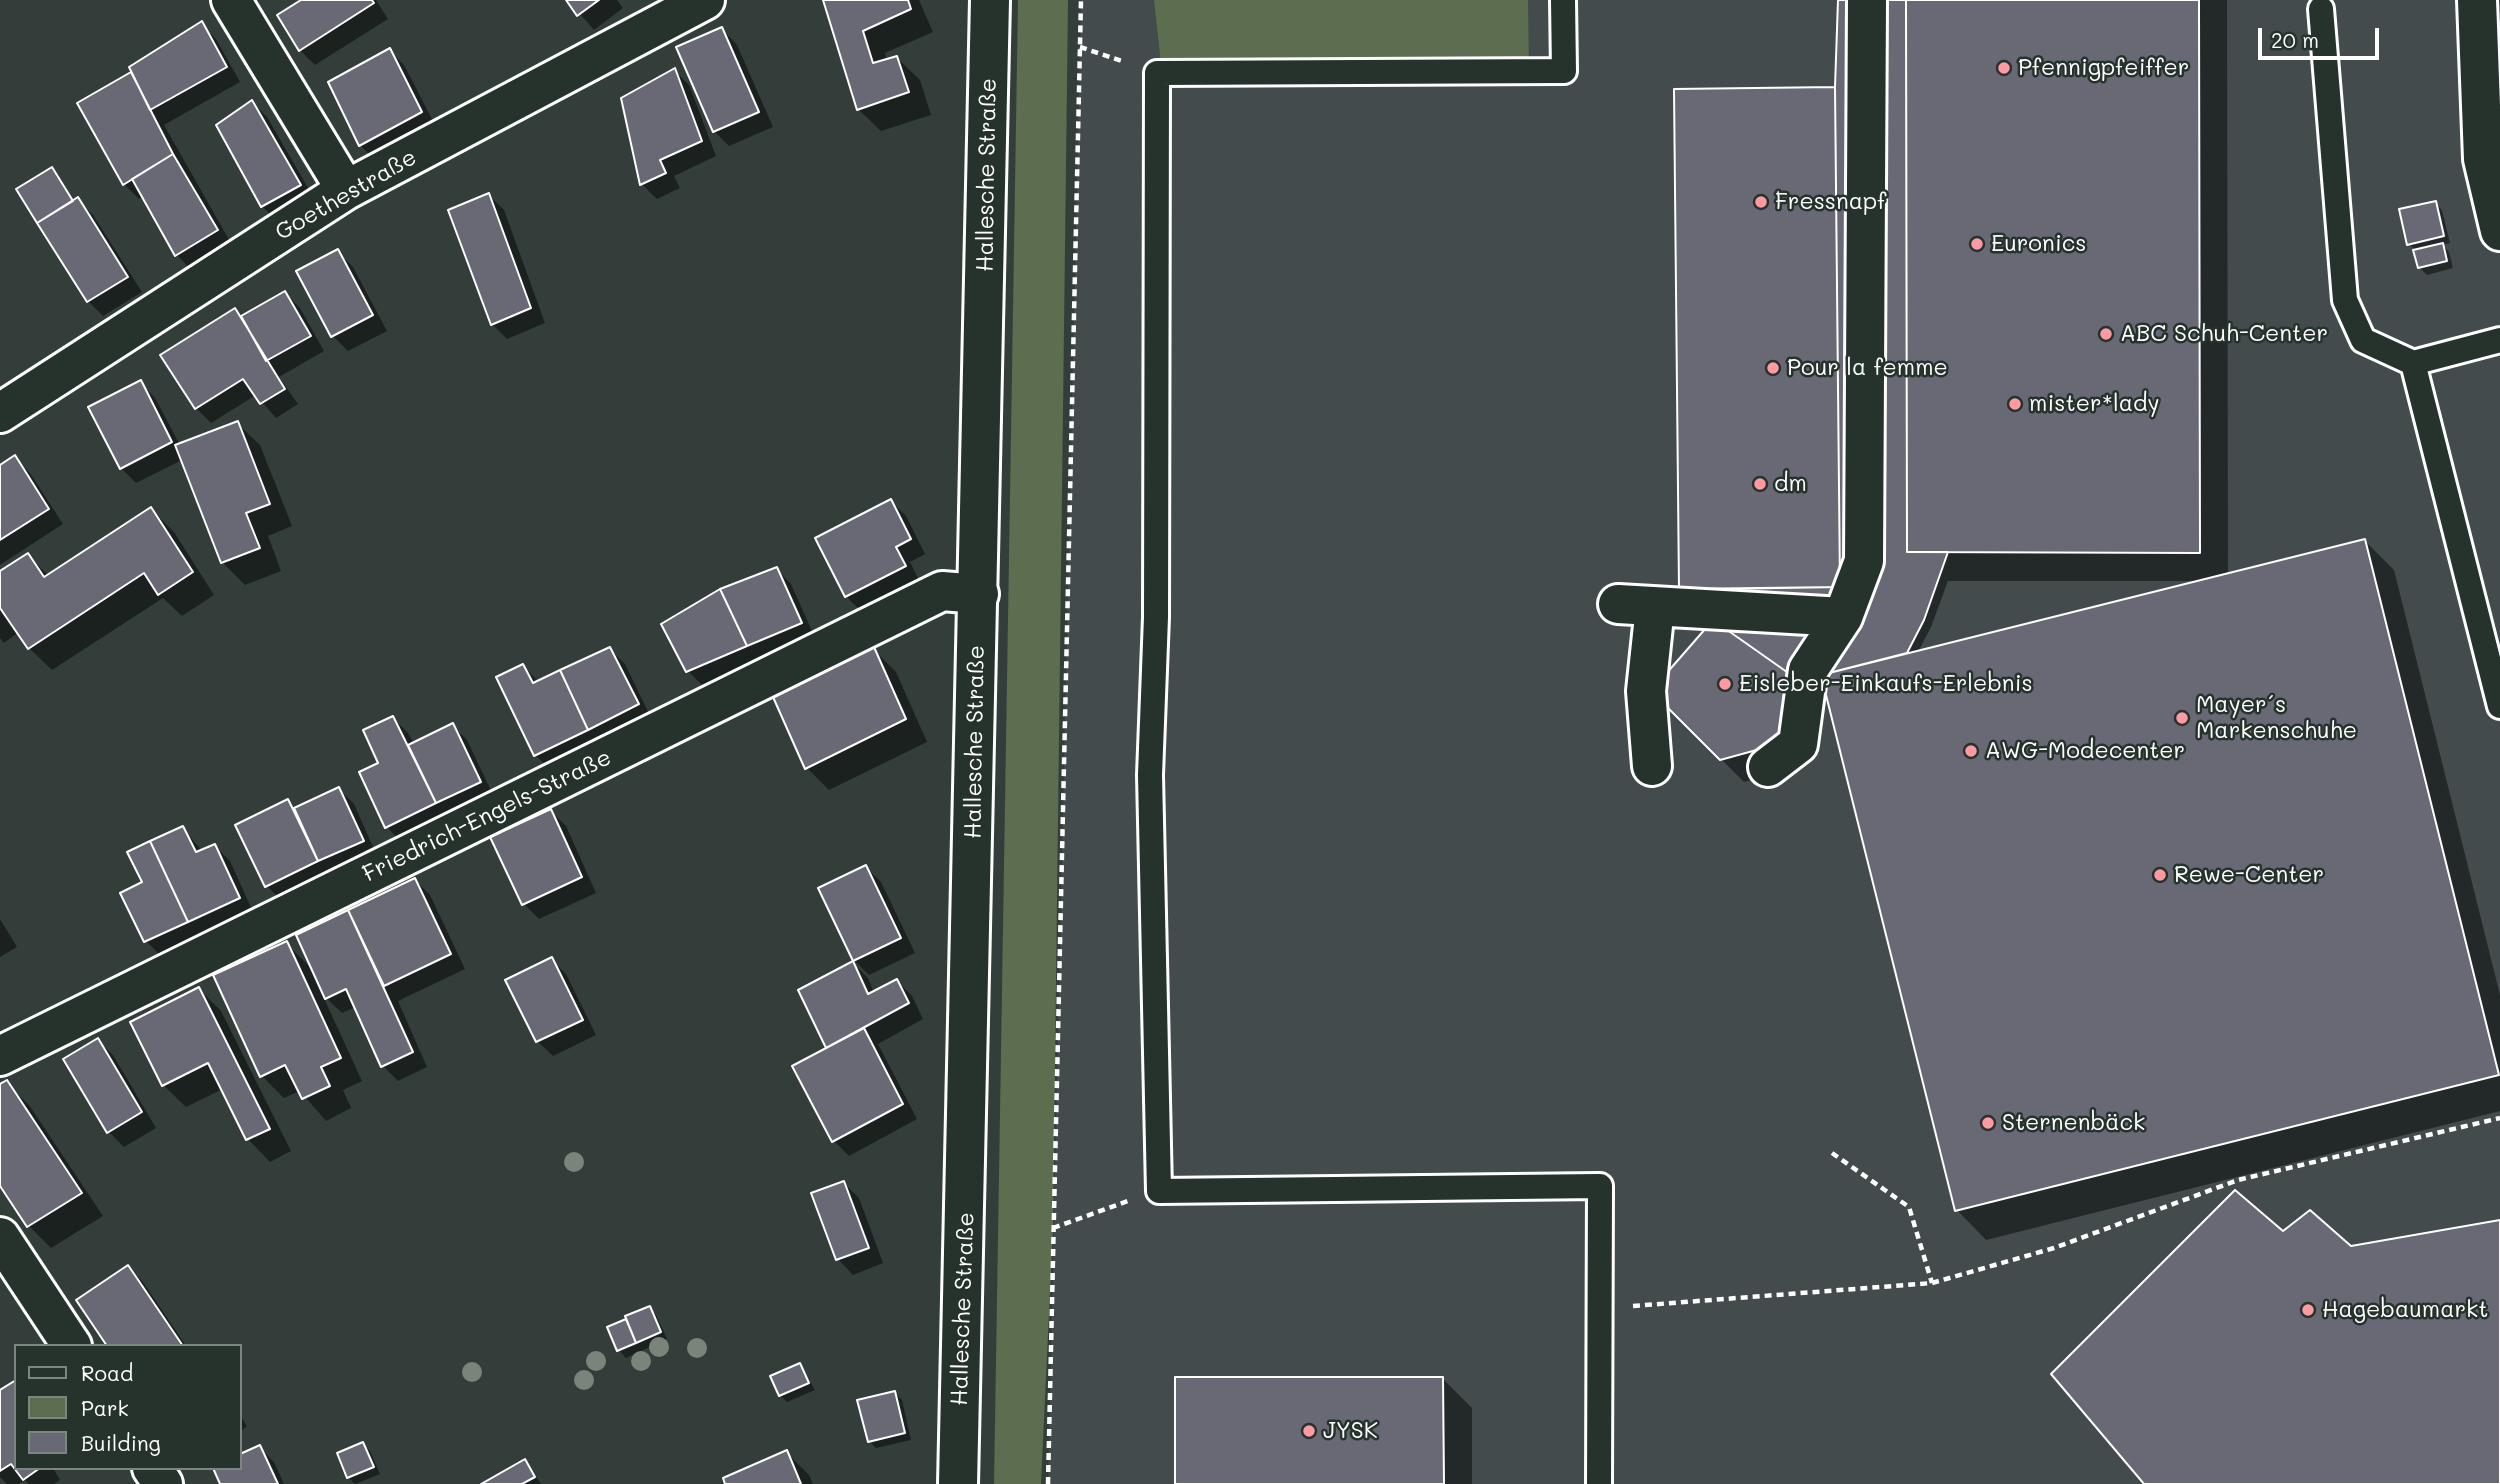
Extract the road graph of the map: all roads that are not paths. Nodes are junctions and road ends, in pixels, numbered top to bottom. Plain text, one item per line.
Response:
1 (231, 0) edge
2 (705, 0) edge
3 (990, 0) edge
4 (1563, 0) edge
5 (1867, 0) edge
6 (2477, 0) edge
7 (2321, 9) dead end
8 (346, 190) junction
9 (2500, 231) edge
10 (2500, 340) edge
11 (2413, 363) junction
12 (0, 413) edge
13 (978, 594) junction
14 (1618, 604) dead end
15 (1655, 607) junction
16 (1843, 617) junction
17 (2500, 706) edge
18 (1652, 766) dead end
19 (1768, 767) dead end
20 (0, 1056) edge
21 (0, 1237) edge
22 (71, 1344) edge
23 (958, 1484) edge
24 (1599, 1484) edge

1 - 8 street
2 - 8 street, Goethestraße
3 - 13 street, Hallesche Straße
4 - 24 lane
5 - 16 street
6 - 9 street
7 - 11 lane
8 - 12 street, Goethestraße
10 - 11 lane
11 - 17 lane
13 - 20 street, Friedrich-Engels-Straße
13 - 23 street, Hallesche Straße
14 - 15 street
15 - 16 street
15 - 18 street
16 - 19 street
21 - 22 street

